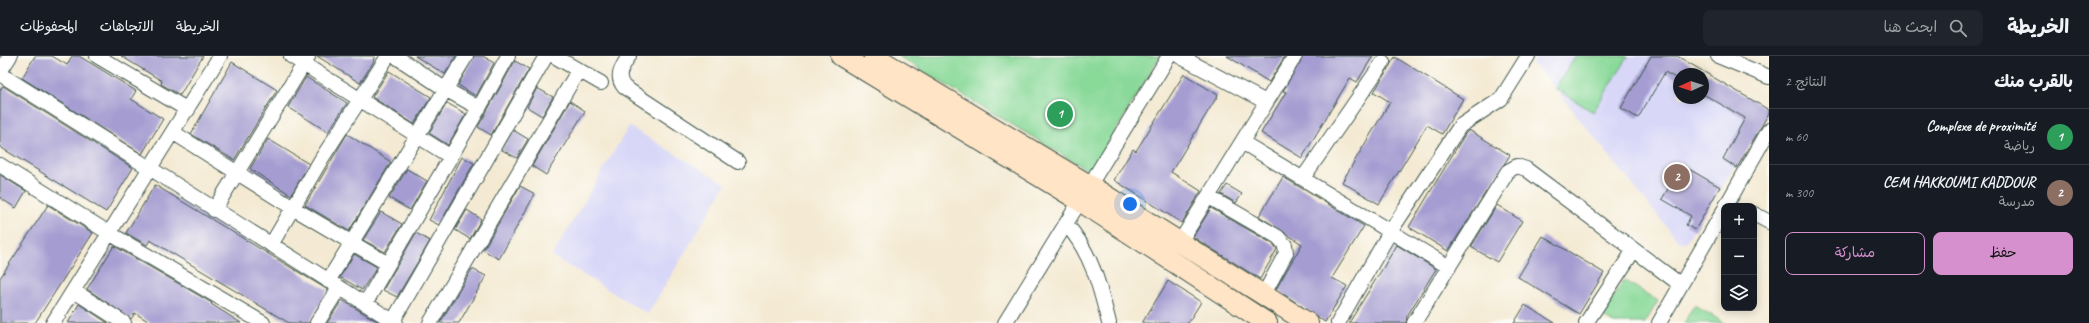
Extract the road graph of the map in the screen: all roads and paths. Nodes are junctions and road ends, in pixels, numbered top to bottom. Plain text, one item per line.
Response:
1 (10, 56) edge
2 (220, 56) edge
3 (291, 56) edge
4 (388, 56) edge
5 (395, 56) edge
6 (466, 56) edge
7 (508, 56) edge
8 (546, 56) edge
9 (554, 56) edge
10 (629, 56) edge
11 (841, 56) edge
12 (1169, 56) edge
13 (1179, 56) edge
14 (1295, 56) edge
15 (1528, 56) edge
16 (1718, 56) edge
17 (106, 58) edge
18 (306, 60) edge
19 (877, 62) edge
20 (1383, 62) dead end
21 (578, 71) junction
22 (0, 73) edge
23 (1769, 77) edge
24 (601, 83) dead end
25 (445, 89) junction
26 (360, 99) junction
27 (1266, 102) junction
28 (479, 108) junction
29 (188, 110) junction
30 (1769, 130) edge
31 (174, 133) junction
32 (416, 135) junction
33 (1242, 142) junction
34 (451, 157) junction
35 (738, 162) dead end
36 (0, 165) edge
37 (150, 168) junction
38 (237, 172) junction
39 (1303, 178) junction
40 (1084, 193) junction
41 (1209, 197) junction
42 (1732, 203) edge
43 (293, 208) junction
44 (214, 210) junction
45 (1757, 216) edge
46 (1721, 221) edge
47 (1769, 222) edge
48 (1067, 225) junction
49 (1390, 232) junction
50 (109, 233) junction
51 (1180, 242) junction
52 (351, 243) junction
53 (271, 245) junction
54 (1634, 250) junction
55 (388, 264) junction
56 (1449, 267) junction
57 (333, 284) junction
58 (1681, 285) junction
59 (74, 291) junction
60 (1264, 294) junction
61 (365, 304) junction
62 (1421, 321) edge
63 (394, 322) edge
64 (54, 323) edge
65 (124, 323) edge
66 (263, 323) edge
67 (317, 323) edge
68 (430, 323) edge
69 (1005, 323) edge
70 (1109, 323) edge
71 (1267, 323) edge
72 (1308, 323) edge
73 (1338, 323) edge
74 (1586, 323) edge
75 (1659, 323) edge

1 - 22 street
2 - 29 street
3 - 18 street
4 - 26 street
5 - 25 street
6 - 25 street
7 - 28 street
8 - 63 street
9 - 21 street
10 - 35 street
11 - 19 street
12 - 40 street
13 - 27 street
14 - 27 street
15 - 49 street
16 - 23 street
17 - 29 street
18 - 26 street
18 - 38 street
19 - 40 street
20 - 39 street
21 - 24 street
21 - 68 street
22 - 37 street
25 - 28 street
25 - 32 street
26 - 32 street
26 - 43 street
27 - 33 street
28 - 34 street
29 - 31 street
30 - 42 street
31 - 37 street
31 - 38 street
32 - 34 street
32 - 52 street
33 - 39 street
33 - 41 street
34 - 55 street
36 - 50 street
37 - 44 street
37 - 50 street
38 - 43 street
38 - 44 street
39 - 49 street
40 - 48 street
40 - 51 street
40 - 71 street
41 - 51 street
41 - 60 street
43 - 52 street
43 - 53 street
44 - 53 street
45 - 47 street
46 - 58 street
48 - 69 street
48 - 70 street
49 - 56 street
49 - 73 street
50 - 59 street
50 - 66 street
51 - 60 street
52 - 55 street
52 - 57 street
53 - 57 street
54 - 56 street
54 - 58 street
54 - 74 street
55 - 61 street
56 - 62 street
57 - 61 street
57 - 67 street
58 - 75 street
59 - 64 street
59 - 65 street
60 - 72 street
61 - 63 street

